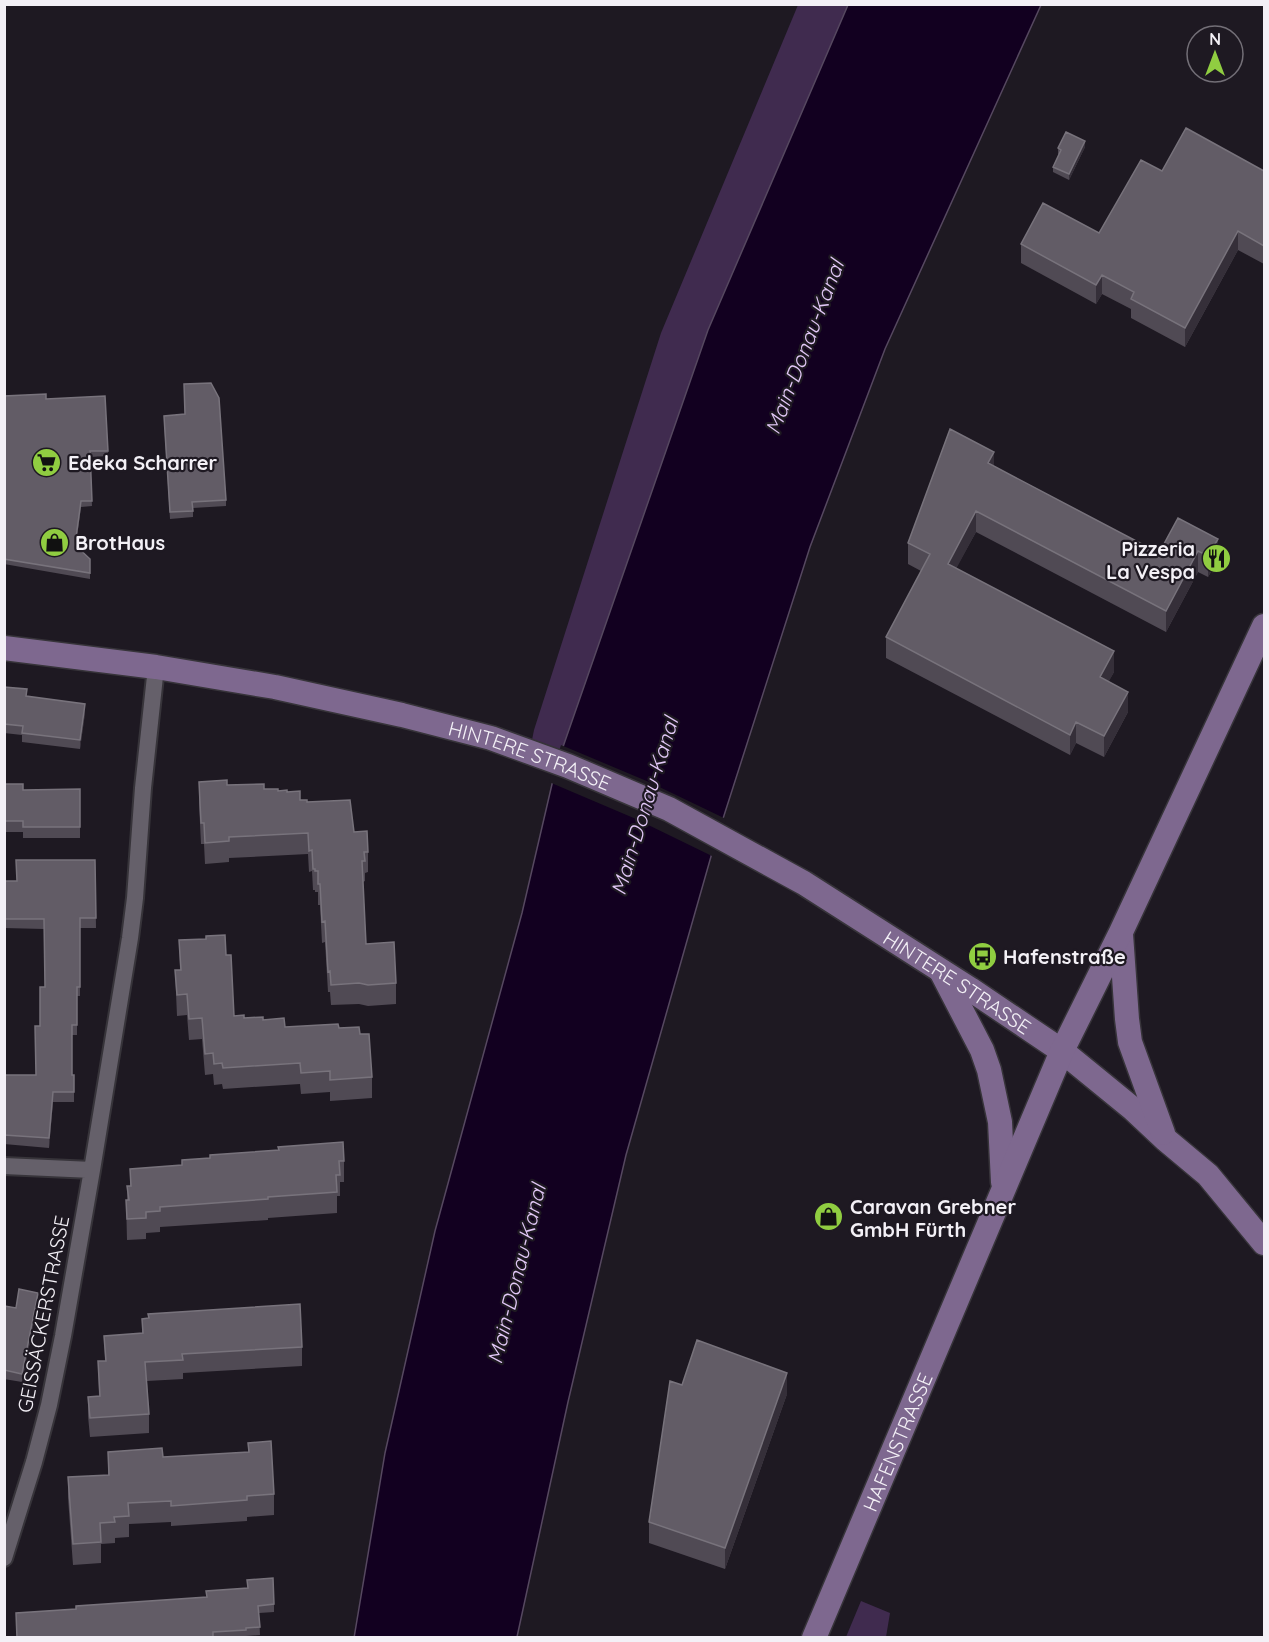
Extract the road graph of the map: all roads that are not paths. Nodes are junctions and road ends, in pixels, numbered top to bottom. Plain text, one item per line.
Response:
1 (1264, 626) edge
2 (4, 648) edge
3 (156, 668) junction
4 (1121, 932) junction
5 (941, 971) junction
6 (1062, 1051) junction
7 (1165, 1139) junction
8 (4, 1166) edge
9 (92, 1170) junction
10 (1003, 1190) junction
11 (1264, 1243) edge
12 (4, 1558) edge
13 (814, 1638) edge

1 - 4 street, HAFENSTRASSE
2 - 3 street, HINTERE STRASSE
3 - 5 street, HINTERE STRASSE
3 - 9 street, GEISSÄCKERSTRASSE
4 - 6 street, HAFENSTRASSE
4 - 7 street
5 - 6 street, HINTERE STRASSE
5 - 10 street
6 - 7 street, HINTERE STRASSE
6 - 10 street, HAFENSTRASSE
7 - 11 street, HINTERE STRASSE
8 - 9 street
9 - 12 street, GEISSÄCKERSTRASSE
10 - 13 street, HAFENSTRASSE

